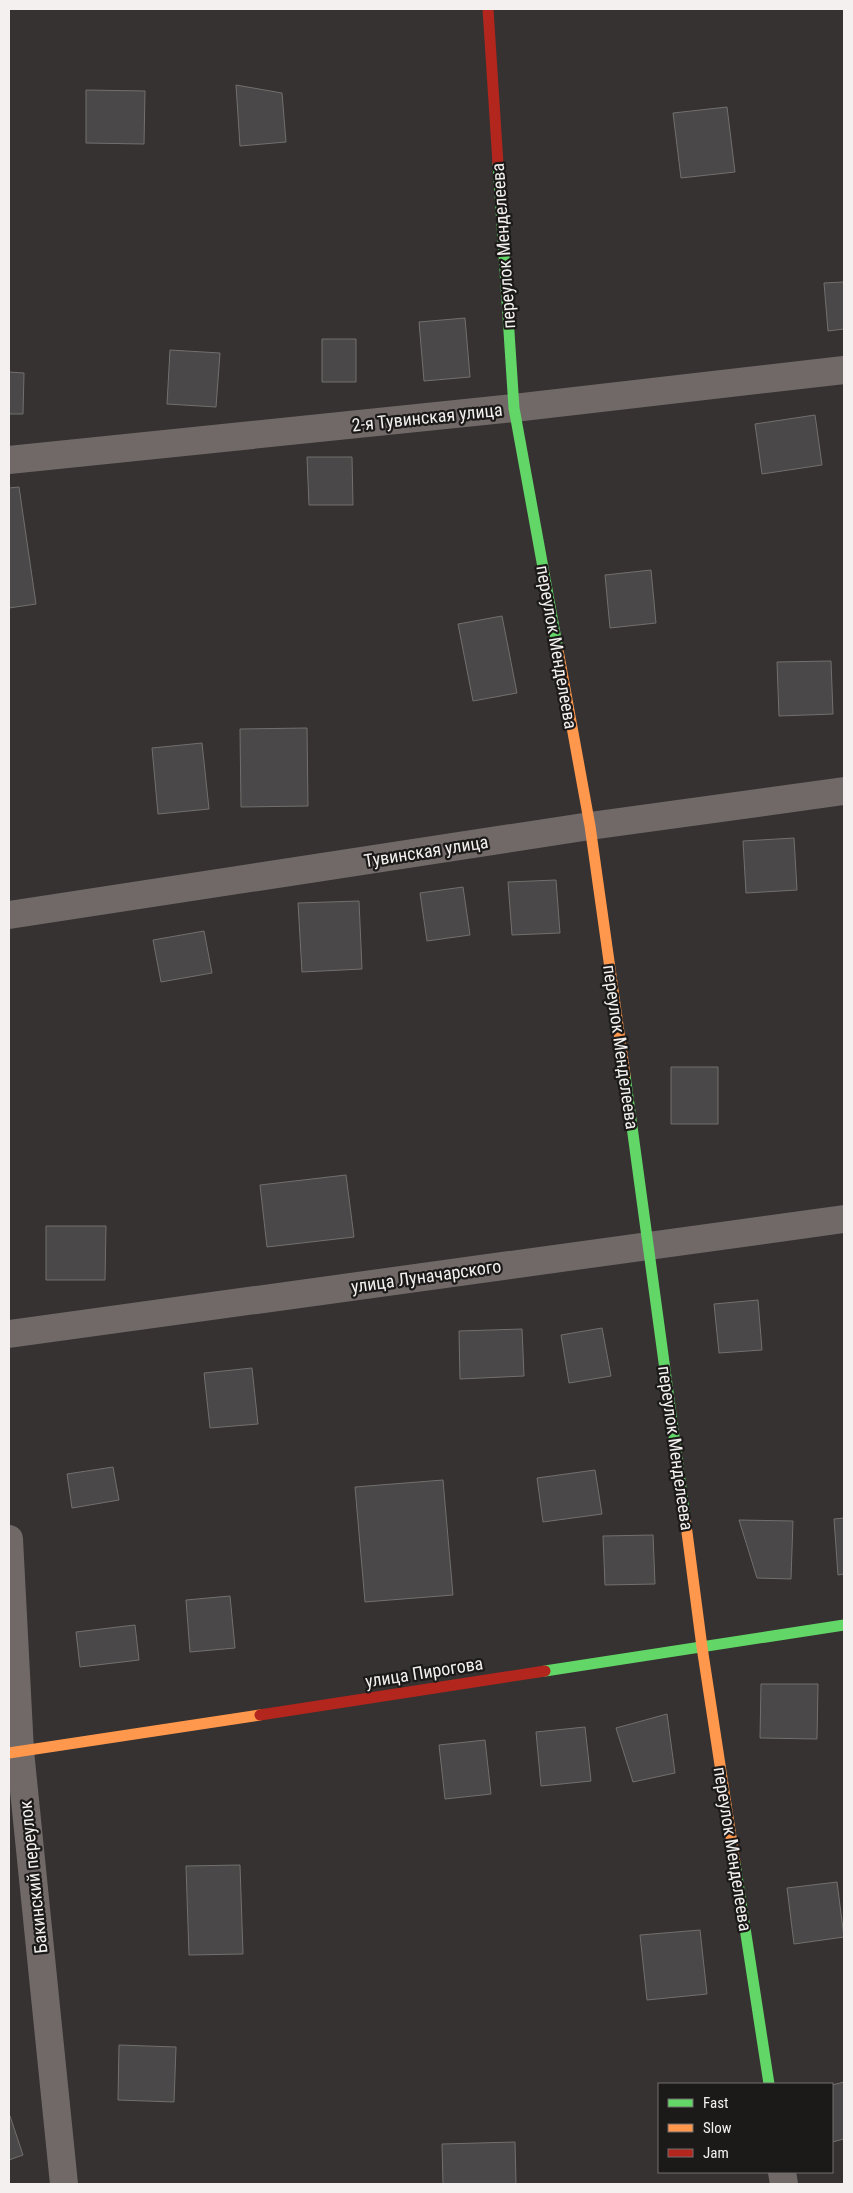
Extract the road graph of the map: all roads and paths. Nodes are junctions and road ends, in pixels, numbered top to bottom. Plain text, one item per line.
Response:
1 (488, 9) edge
2 (844, 370) edge
3 (514, 408) junction
4 (9, 460) edge
5 (844, 791) edge
6 (590, 826) junction
7 (9, 916) edge
8 (844, 1220) edge
9 (649, 1245) junction
10 (9, 1334) edge
11 (9, 1540) edge
12 (844, 1625) edge
13 (702, 1647) junction
14 (15, 1752) edge
15 (769, 2083) edge
16 (64, 2184) edge

1 - 3 street, переулок Менделеева
2 - 3 street, 2-я Тувинская улица
3 - 4 street, 2-я Тувинская улица
3 - 6 street, переулок Менделеева
5 - 6 street, Тувинская улица
6 - 7 street, Тувинская улица
6 - 9 street, переулок Менделеева
8 - 9 street, улица Луначарского
9 - 10 street, улица Луначарского
9 - 13 street, переулок Менделеева
11 - 14 street, Бакинский переулок
12 - 13 street, улица Пирогова
13 - 14 street, улица Пирогова
13 - 15 street, переулок Менделеева
14 - 16 street, Бакинский переулок

